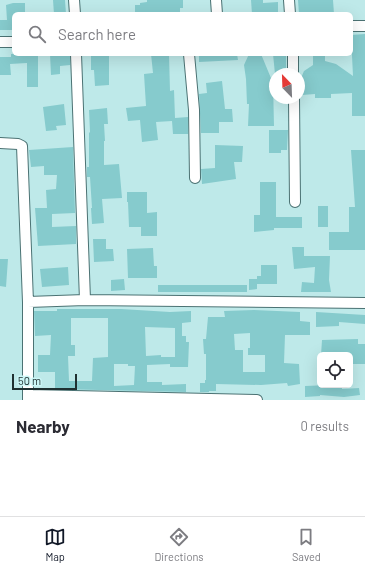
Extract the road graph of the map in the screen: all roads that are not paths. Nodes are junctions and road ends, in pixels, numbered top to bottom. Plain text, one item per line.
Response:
1 (74, 0) edge
2 (216, 0) edge
3 (289, 0) edge
4 (75, 12) edge
5 (217, 12) edge
6 (290, 12) edge
7 (353, 26) edge
8 (365, 26) edge
9 (0, 42) edge
10 (12, 42) edge
11 (76, 56) edge
12 (189, 56) edge
13 (293, 56) edge
14 (293, 68) edge
15 (294, 104) edge
16 (0, 143) edge
17 (195, 178) dead end
18 (295, 202) dead end
19 (85, 300) junction
20 (28, 302) junction
21 (365, 303) edge
22 (28, 398) edge
23 (257, 400) edge

1 - 4 street
2 - 5 street
3 - 6 street
7 - 8 street
9 - 10 street
11 - 19 street
12 - 17 street
13 - 14 street
15 - 18 street
16 - 20 street
19 - 20 street
19 - 21 street
20 - 22 street
22 - 23 street

